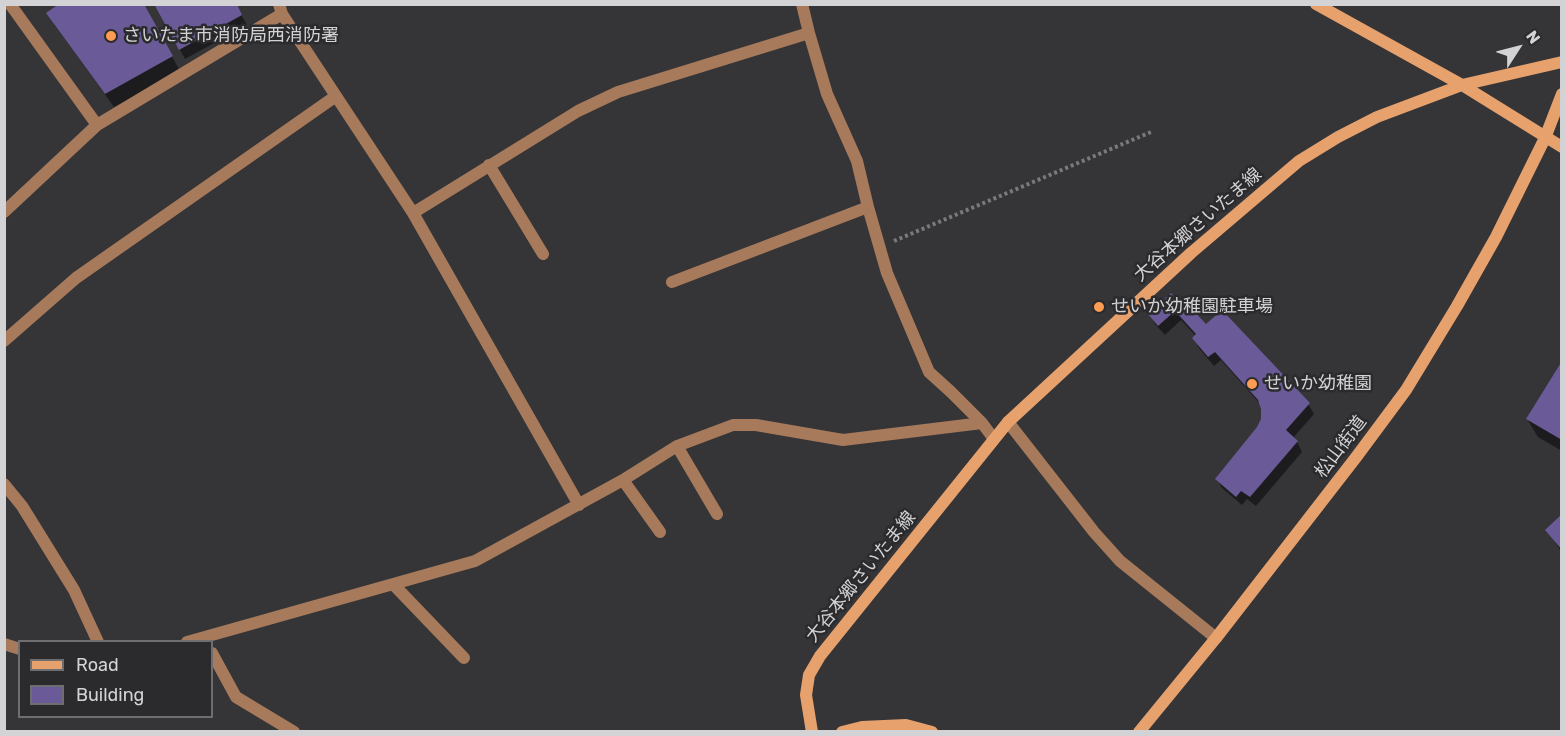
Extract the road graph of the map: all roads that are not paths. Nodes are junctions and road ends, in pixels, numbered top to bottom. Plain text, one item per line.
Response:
1 (10, 4) edge
2 (802, 4) edge
3 (1316, 4) edge
4 (280, 9) edge
5 (809, 33) junction
6 (1562, 62) edge
7 (1462, 85) junction
8 (1562, 94) edge
9 (336, 96) junction
10 (97, 125) junction
11 (1545, 138) junction
12 (1562, 147) edge
13 (489, 165) junction
14 (868, 207) junction
15 (4, 213) edge
16 (413, 213) junction
17 (543, 254) dead end
18 (672, 282) dead end
19 (4, 341) edge
20 (1008, 422) junction
21 (982, 423) junction
22 (994, 439) junction
23 (677, 446) junction
24 (623, 480) junction
25 (4, 484) edge
26 (579, 505) junction
27 (717, 514) dead end
28 (660, 532) dead end
29 (393, 584) junction
30 (1216, 638) junction
31 (204, 639) edge
32 (97, 640) edge
33 (213, 655) edge
34 (464, 658) dead end
35 (294, 732) edge
36 (812, 732) edge
37 (842, 732) edge
38 (932, 732) edge
39 (1139, 732) edge

1 - 10 street
2 - 5 street
3 - 7 main road
4 - 9 street
4 - 10 street
5 - 13 street
5 - 14 street
6 - 7 main road, 大谷本郷さいたま線
7 - 11 main road
7 - 20 main road, 大谷本郷さいたま線
8 - 11 main road, 松山街道
9 - 16 street
9 - 19 street
10 - 15 street
11 - 12 main road
11 - 30 main road, 松山街道
13 - 16 street
13 - 17 street
14 - 18 street
14 - 21 street
16 - 26 street
20 - 22 main road, 大谷本郷さいたま線
20 - 30 street
21 - 22 street
21 - 23 street
22 - 36 main road, 大谷本郷さいたま線
23 - 24 street
23 - 27 street
24 - 26 street
24 - 28 street
25 - 32 street
26 - 29 street
29 - 31 street
29 - 34 street
30 - 39 main road, 松山街道
33 - 35 street
37 - 38 main road

